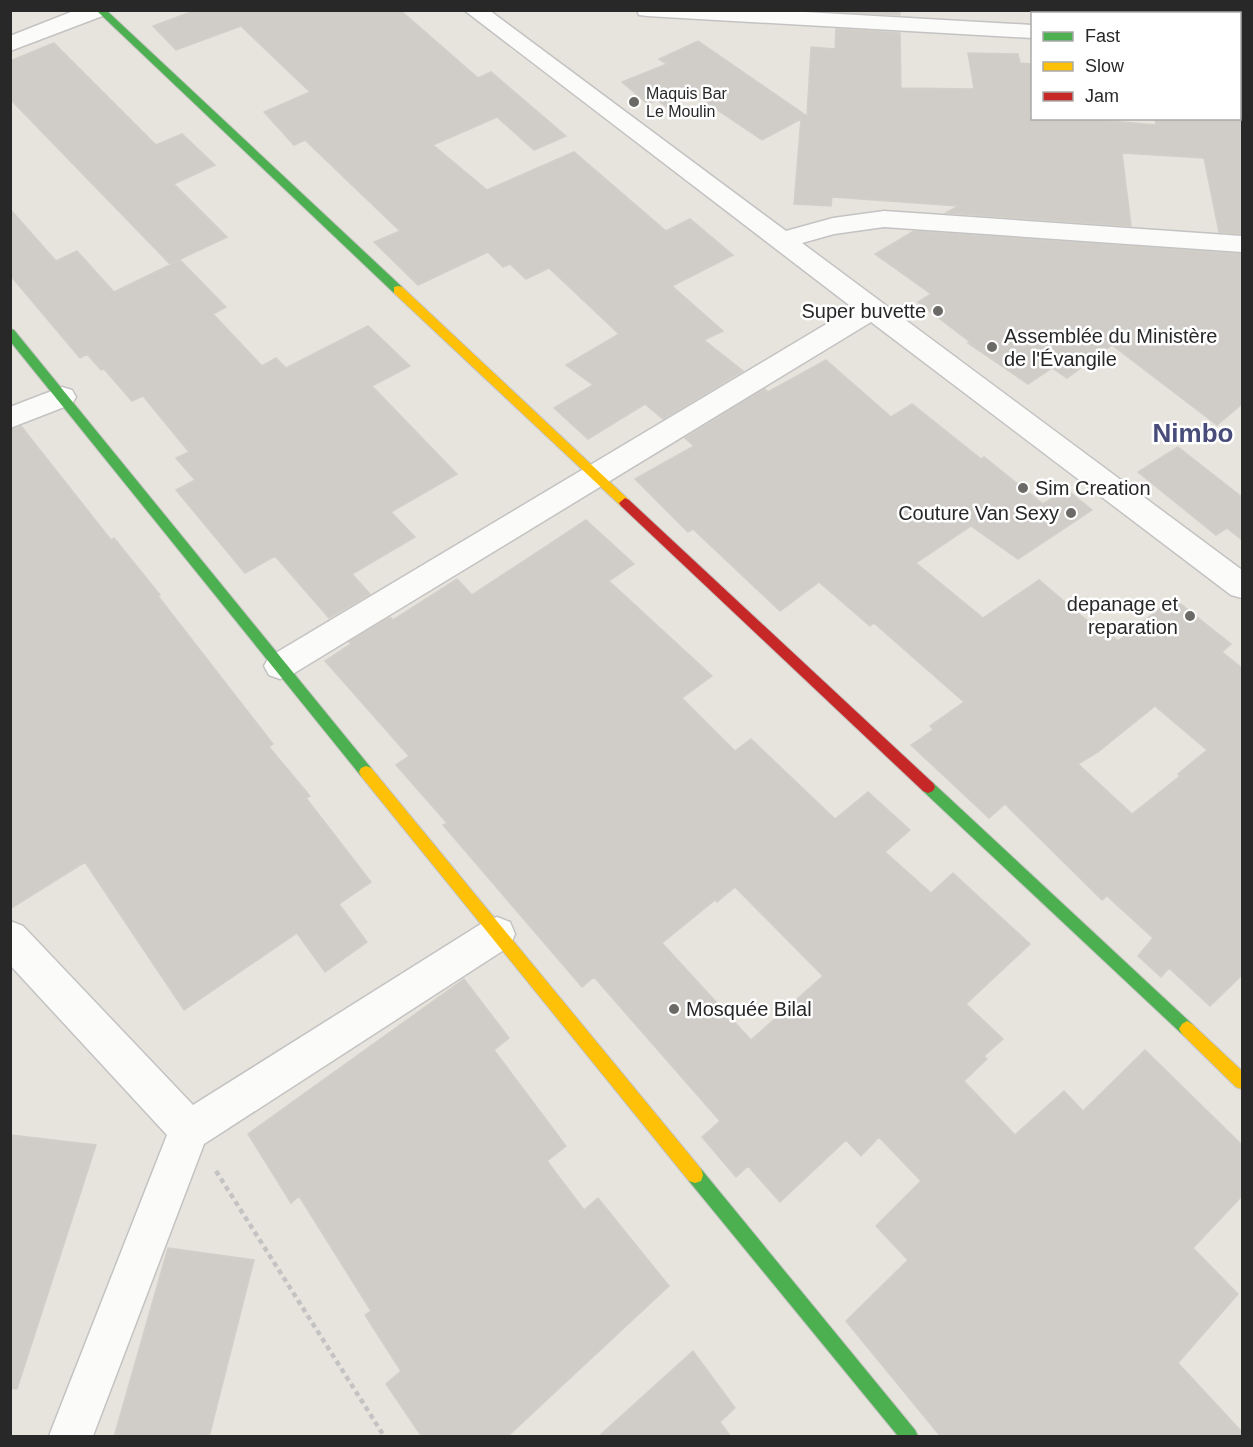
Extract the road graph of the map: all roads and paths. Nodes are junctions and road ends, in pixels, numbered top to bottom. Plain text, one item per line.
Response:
1 (98, 10) edge
2 (474, 10) edge
3 (647, 10) edge
4 (874, 17) edge
5 (1031, 32) edge
6 (10, 44) edge
7 (781, 240) junction
8 (1242, 244) edge
9 (872, 309) junction
10 (10, 333) edge
11 (62, 397) junction
12 (10, 418) edge
13 (596, 476) junction
14 (1242, 586) edge
15 (280, 666) junction
16 (497, 934) junction
17 (10, 938) edge
18 (1242, 1080) edge
19 (189, 1130) junction
20 (71, 1437) edge
21 (384, 1437) edge
22 (909, 1437) edge

1 - 6 street
1 - 13 street
2 - 7 street
3 - 4 street
4 - 5 street
7 - 8 street
7 - 9 street
9 - 13 street
9 - 14 street
10 - 11 street
11 - 12 street
11 - 15 street
13 - 15 street
13 - 18 street
15 - 16 street
16 - 19 street
16 - 22 street
17 - 19 street
19 - 20 street
19 - 21 path

